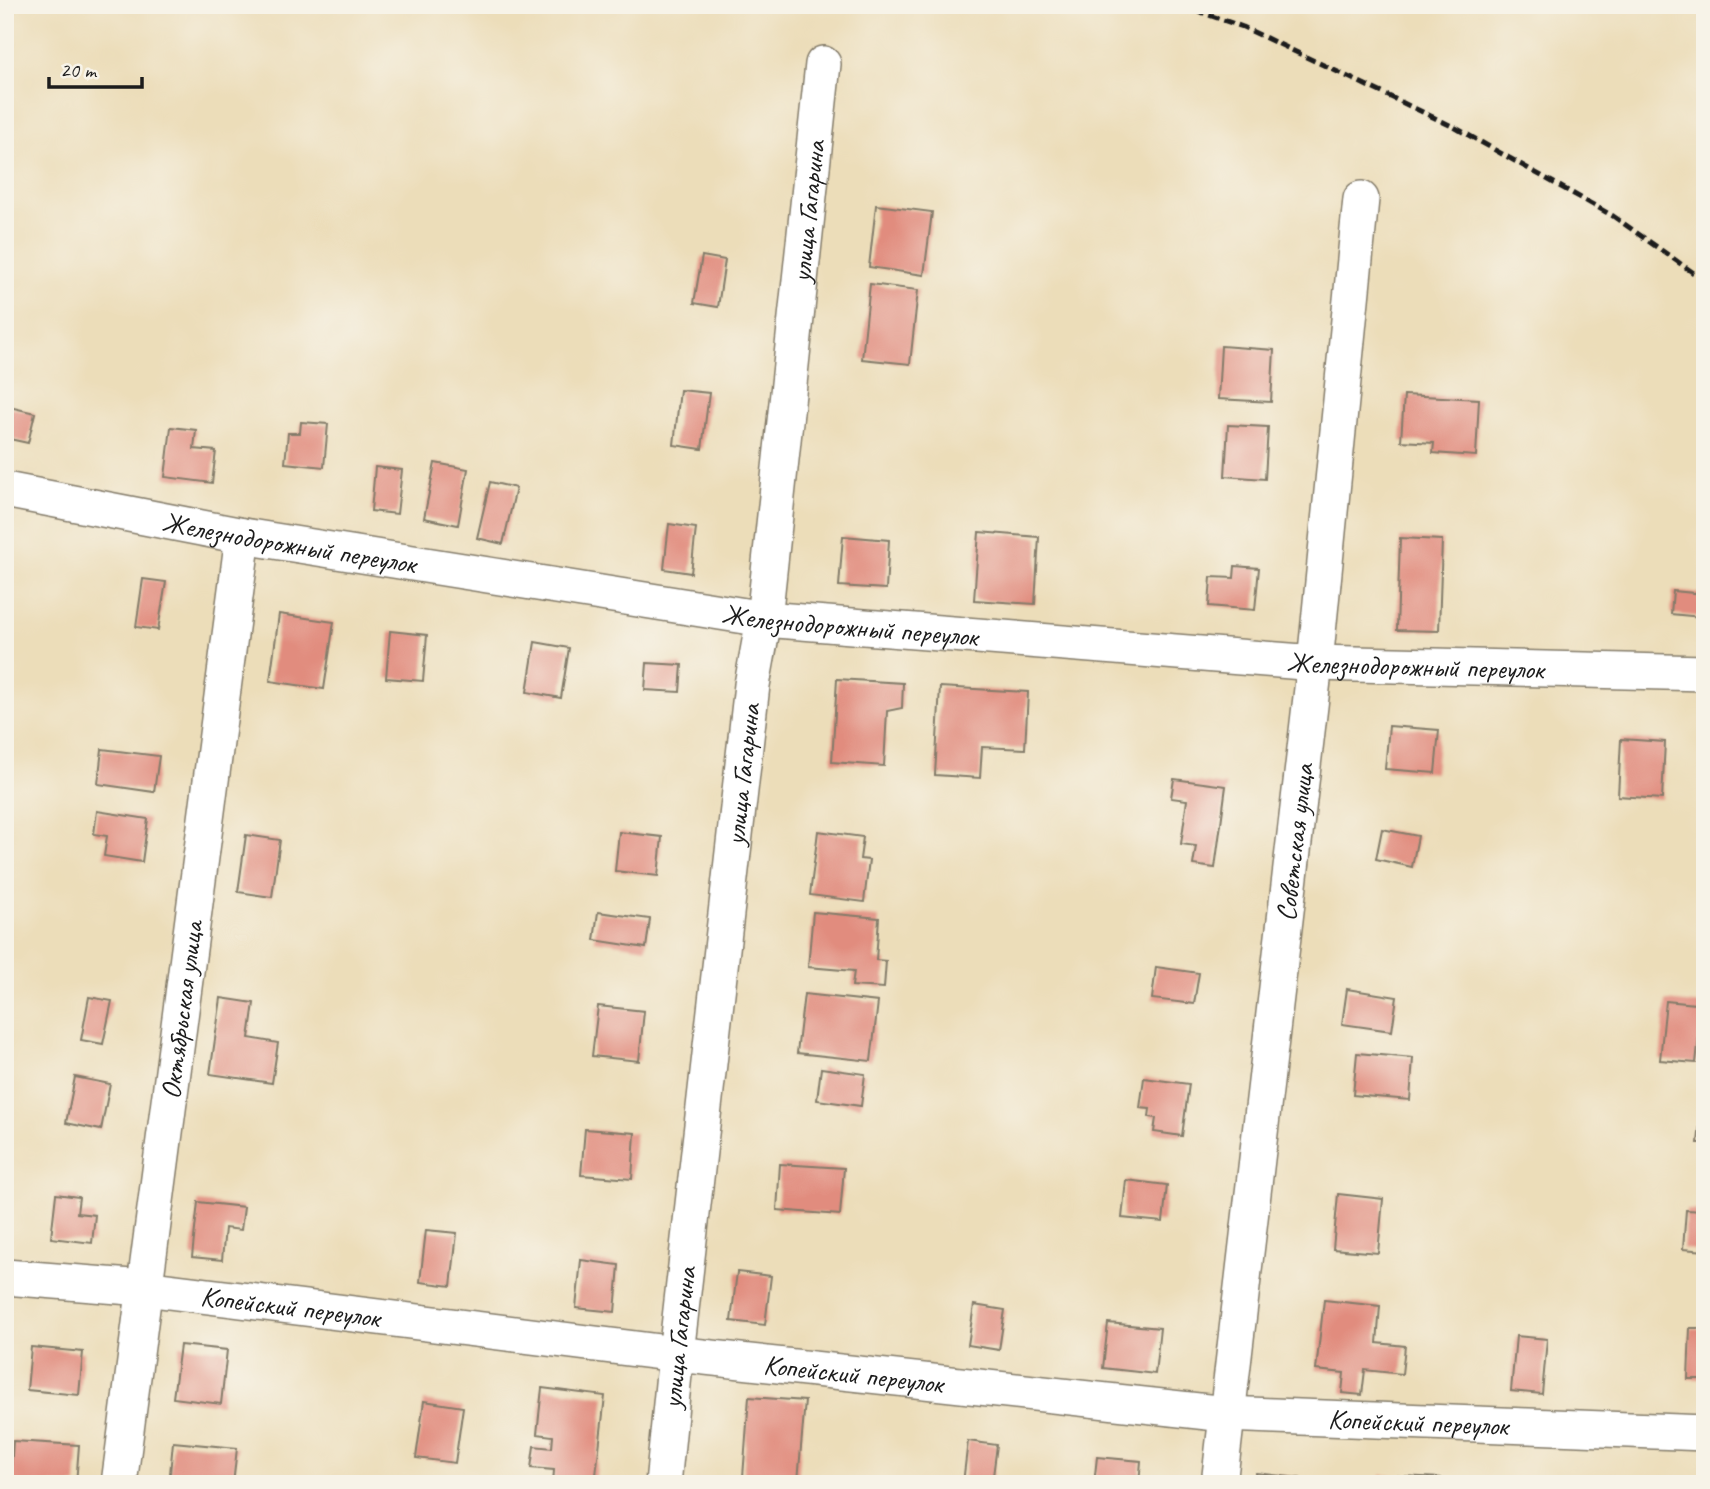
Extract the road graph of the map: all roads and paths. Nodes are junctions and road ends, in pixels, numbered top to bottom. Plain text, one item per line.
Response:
1 (823, 64) dead end
2 (1361, 199) dead end
3 (5, 490) edge
4 (243, 536) junction
5 (764, 619) junction
6 (1315, 663) junction
7 (1705, 673) edge
8 (5, 1277) edge
9 (144, 1288) junction
10 (676, 1354) junction
11 (1226, 1414) junction
12 (1705, 1433) edge
13 (119, 1484) edge
14 (663, 1484) edge
15 (1219, 1484) edge

1 - 5 street, улица Гагарина
2 - 6 street, Советская улица
3 - 4 street, Железнодорожный переулок
4 - 5 street, Железнодорожный переулок
4 - 9 street, Октябрьская улица
5 - 6 street, Железнодорожный переулок
5 - 10 street, улица Гагарина
6 - 7 street, Железнодорожный переулок
6 - 11 street, Советская улица
8 - 9 street, Копейский переулок
9 - 10 street, Копейский переулок
9 - 13 street, Октябрьская улица
10 - 11 street, Копейский переулок
10 - 14 street, улица Гагарина
11 - 12 street, Копейский переулок
11 - 15 street, Советская улица

